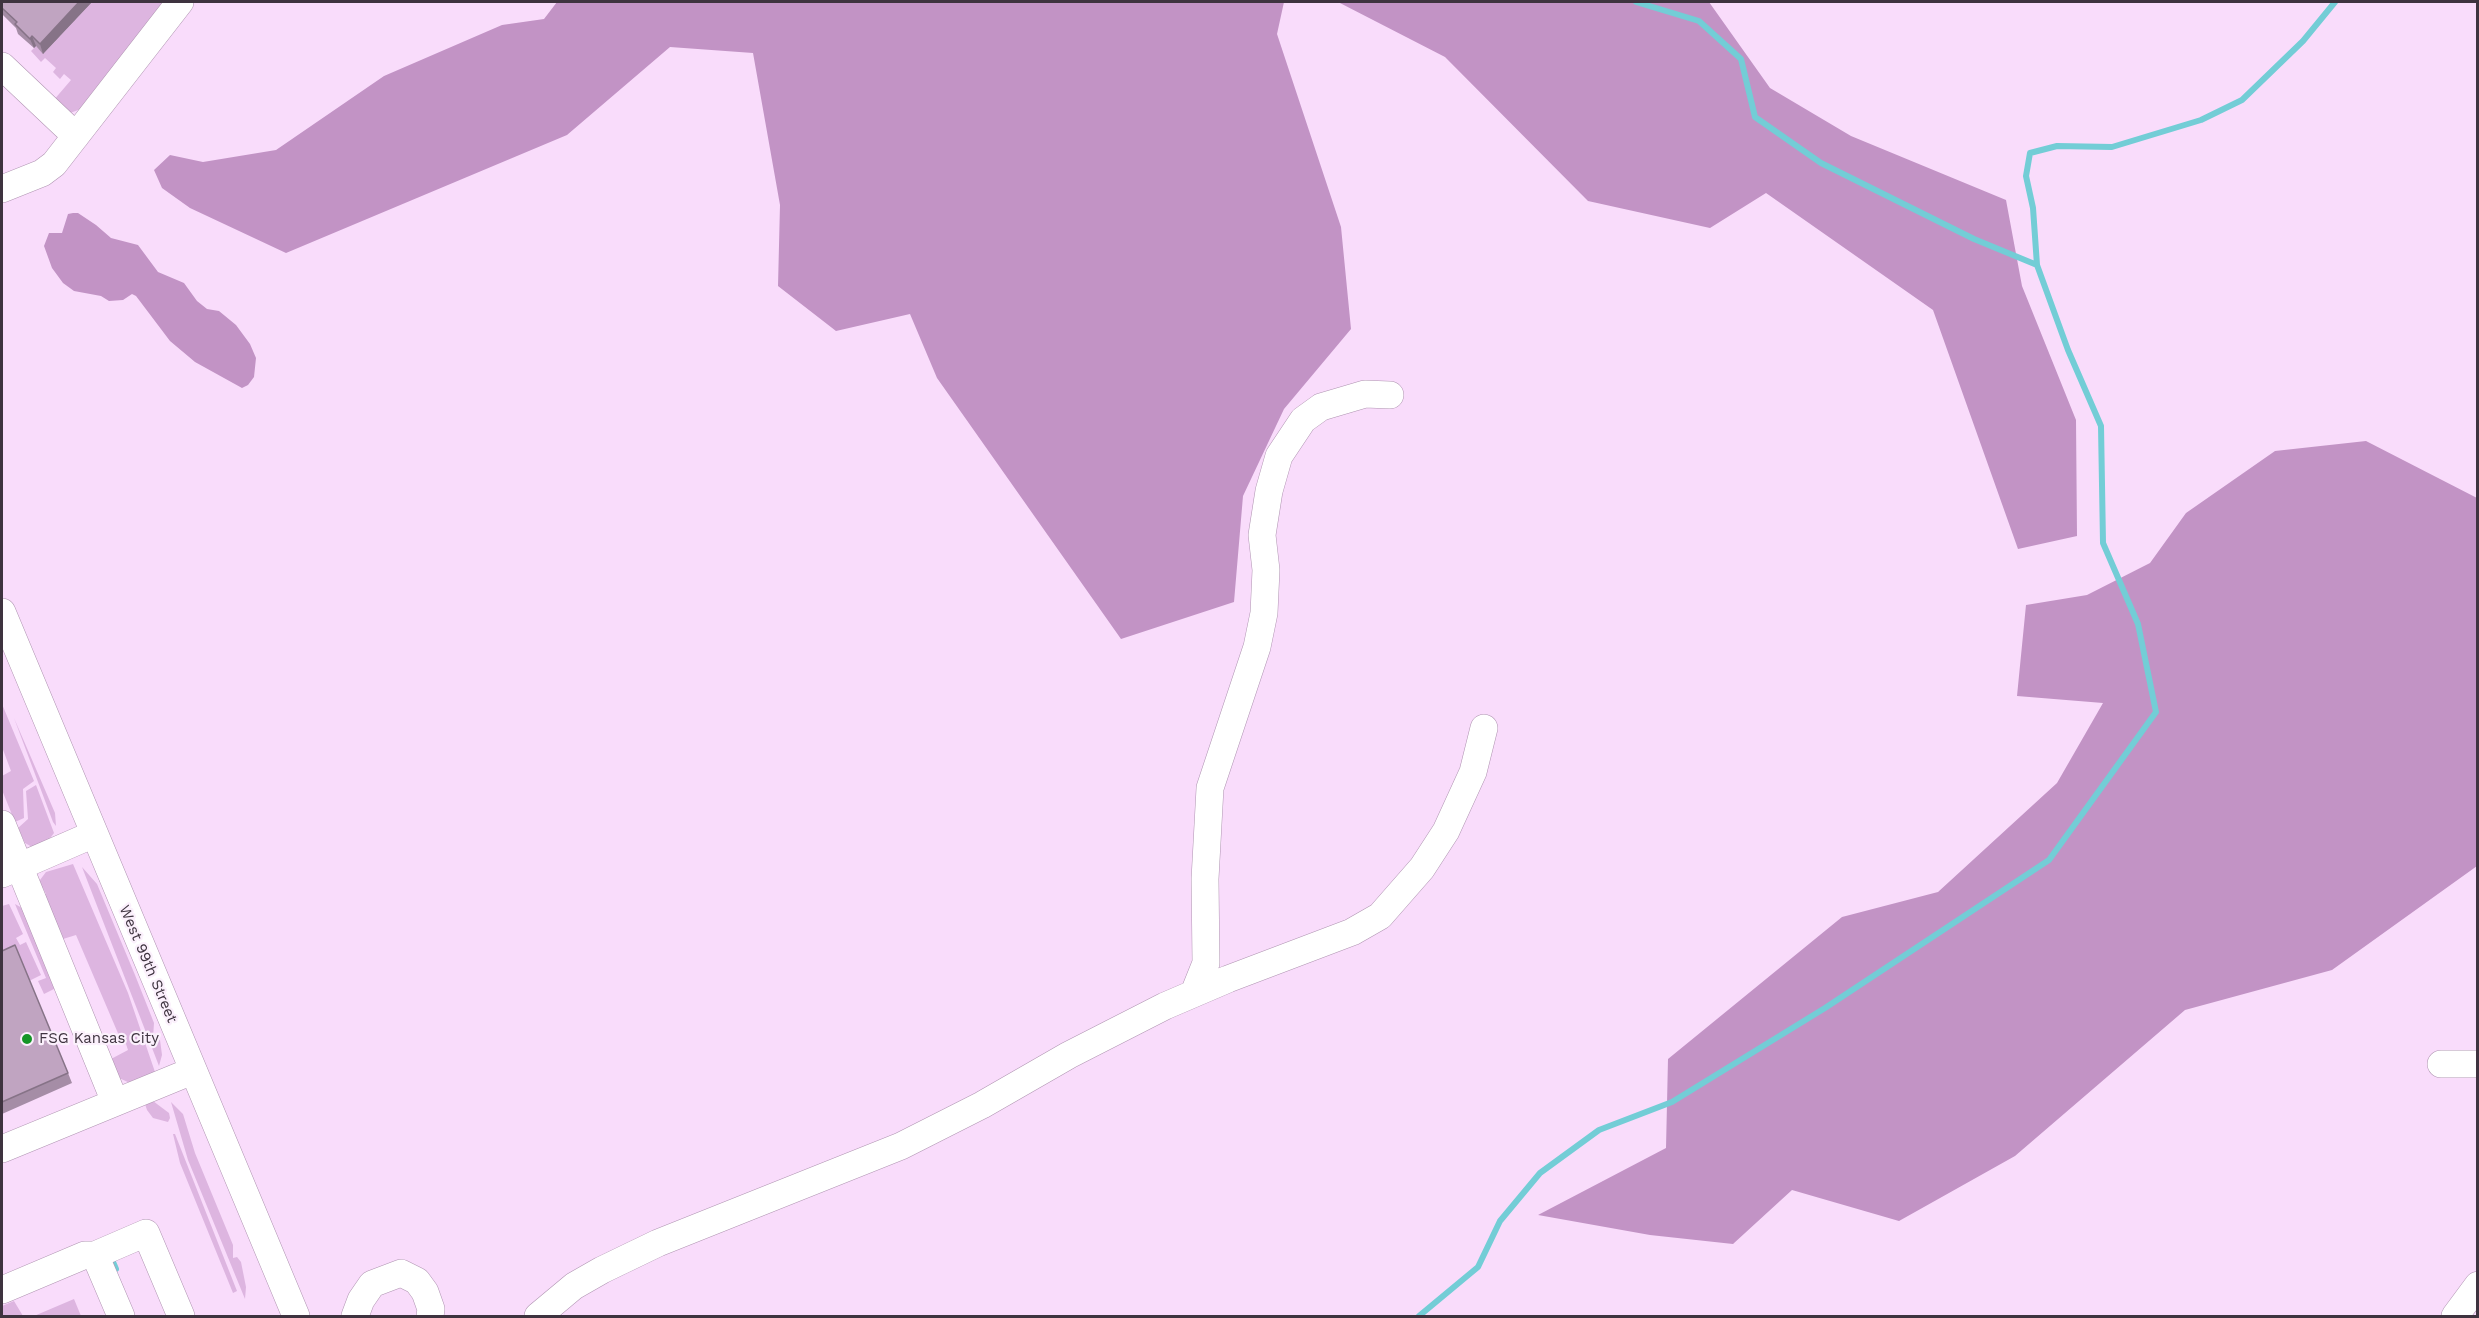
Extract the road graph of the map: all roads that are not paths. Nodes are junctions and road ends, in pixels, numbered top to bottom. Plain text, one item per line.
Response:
1 (180, 2) edge
2 (2, 66) edge
3 (76, 136) junction
4 (2, 189) edge
5 (1390, 394) dead end
6 (2, 612) edge
7 (1484, 728) dead end
8 (2, 824) edge
9 (94, 834) junction
10 (10, 870) edge
11 (1194, 993) junction
12 (2441, 1064) dead end
13 (2478, 1064) edge
14 (192, 1071) junction
15 (115, 1102) junction
16 (2, 1149) edge
17 (95, 1255) junction
18 (2478, 1285) edge
19 (2, 1290) edge
20 (296, 1316) edge
21 (121, 1317) edge
22 (181, 1317) edge
23 (355, 1317) edge
24 (430, 1317) edge
25 (538, 1317) edge
26 (2455, 1317) edge

1 - 3 street
2 - 3 street
3 - 4 street
5 - 11 street
6 - 9 street, West 99th Street
7 - 11 street
8 - 10 street
9 - 10 street
9 - 14 street, West 99th Street
10 - 15 street
11 - 25 street
12 - 13 street
14 - 15 street
14 - 20 street, West 99th Street
15 - 16 street
17 - 19 street
17 - 21 street
17 - 22 street
18 - 26 street
23 - 24 street

